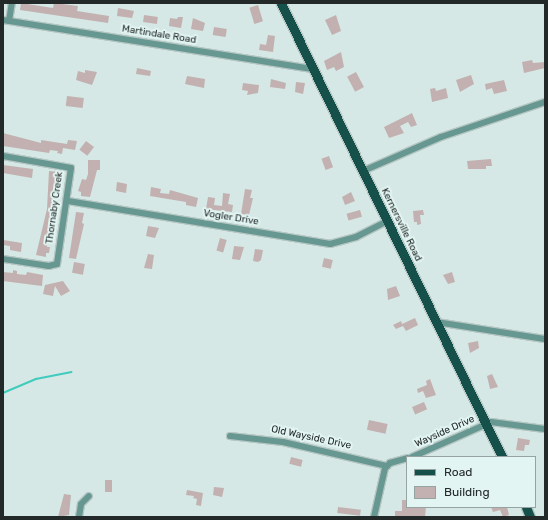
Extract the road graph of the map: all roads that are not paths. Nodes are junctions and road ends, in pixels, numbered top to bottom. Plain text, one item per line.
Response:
1 (12, 3) edge
2 (281, 3) edge
3 (6, 20) edge
4 (312, 69) junction
5 (545, 102) edge
6 (3, 156) edge
7 (362, 171) junction
8 (68, 201) junction
9 (387, 221) junction
10 (3, 259) edge
11 (436, 322) junction
12 (545, 339) edge
13 (486, 424) junction
14 (545, 430) edge
15 (230, 436) dead end
16 (414, 456) edge
17 (502, 456) edge
18 (406, 458) edge
19 (387, 466) junction
20 (89, 496) dead end
21 (79, 517) edge
22 (374, 517) edge

1 - 3 street
2 - 4 main road, Kernersville Road
3 - 4 street, Martindale Road
4 - 7 main road, Kernersville Road
5 - 7 street
6 - 8 street, Thornaby Creek
7 - 9 main road, Kernersville Road
8 - 9 street, Vogler Drive
8 - 10 street, Thornaby Creek
9 - 11 main road, Kernersville Road
11 - 12 street
11 - 13 main road, Kernersville Road
13 - 14 street
13 - 16 street, Wayside Drive
13 - 17 main road, Kernersville Road
15 - 19 street, Old Wayside Drive
18 - 19 street, Wayside Drive
19 - 22 street
20 - 21 street

